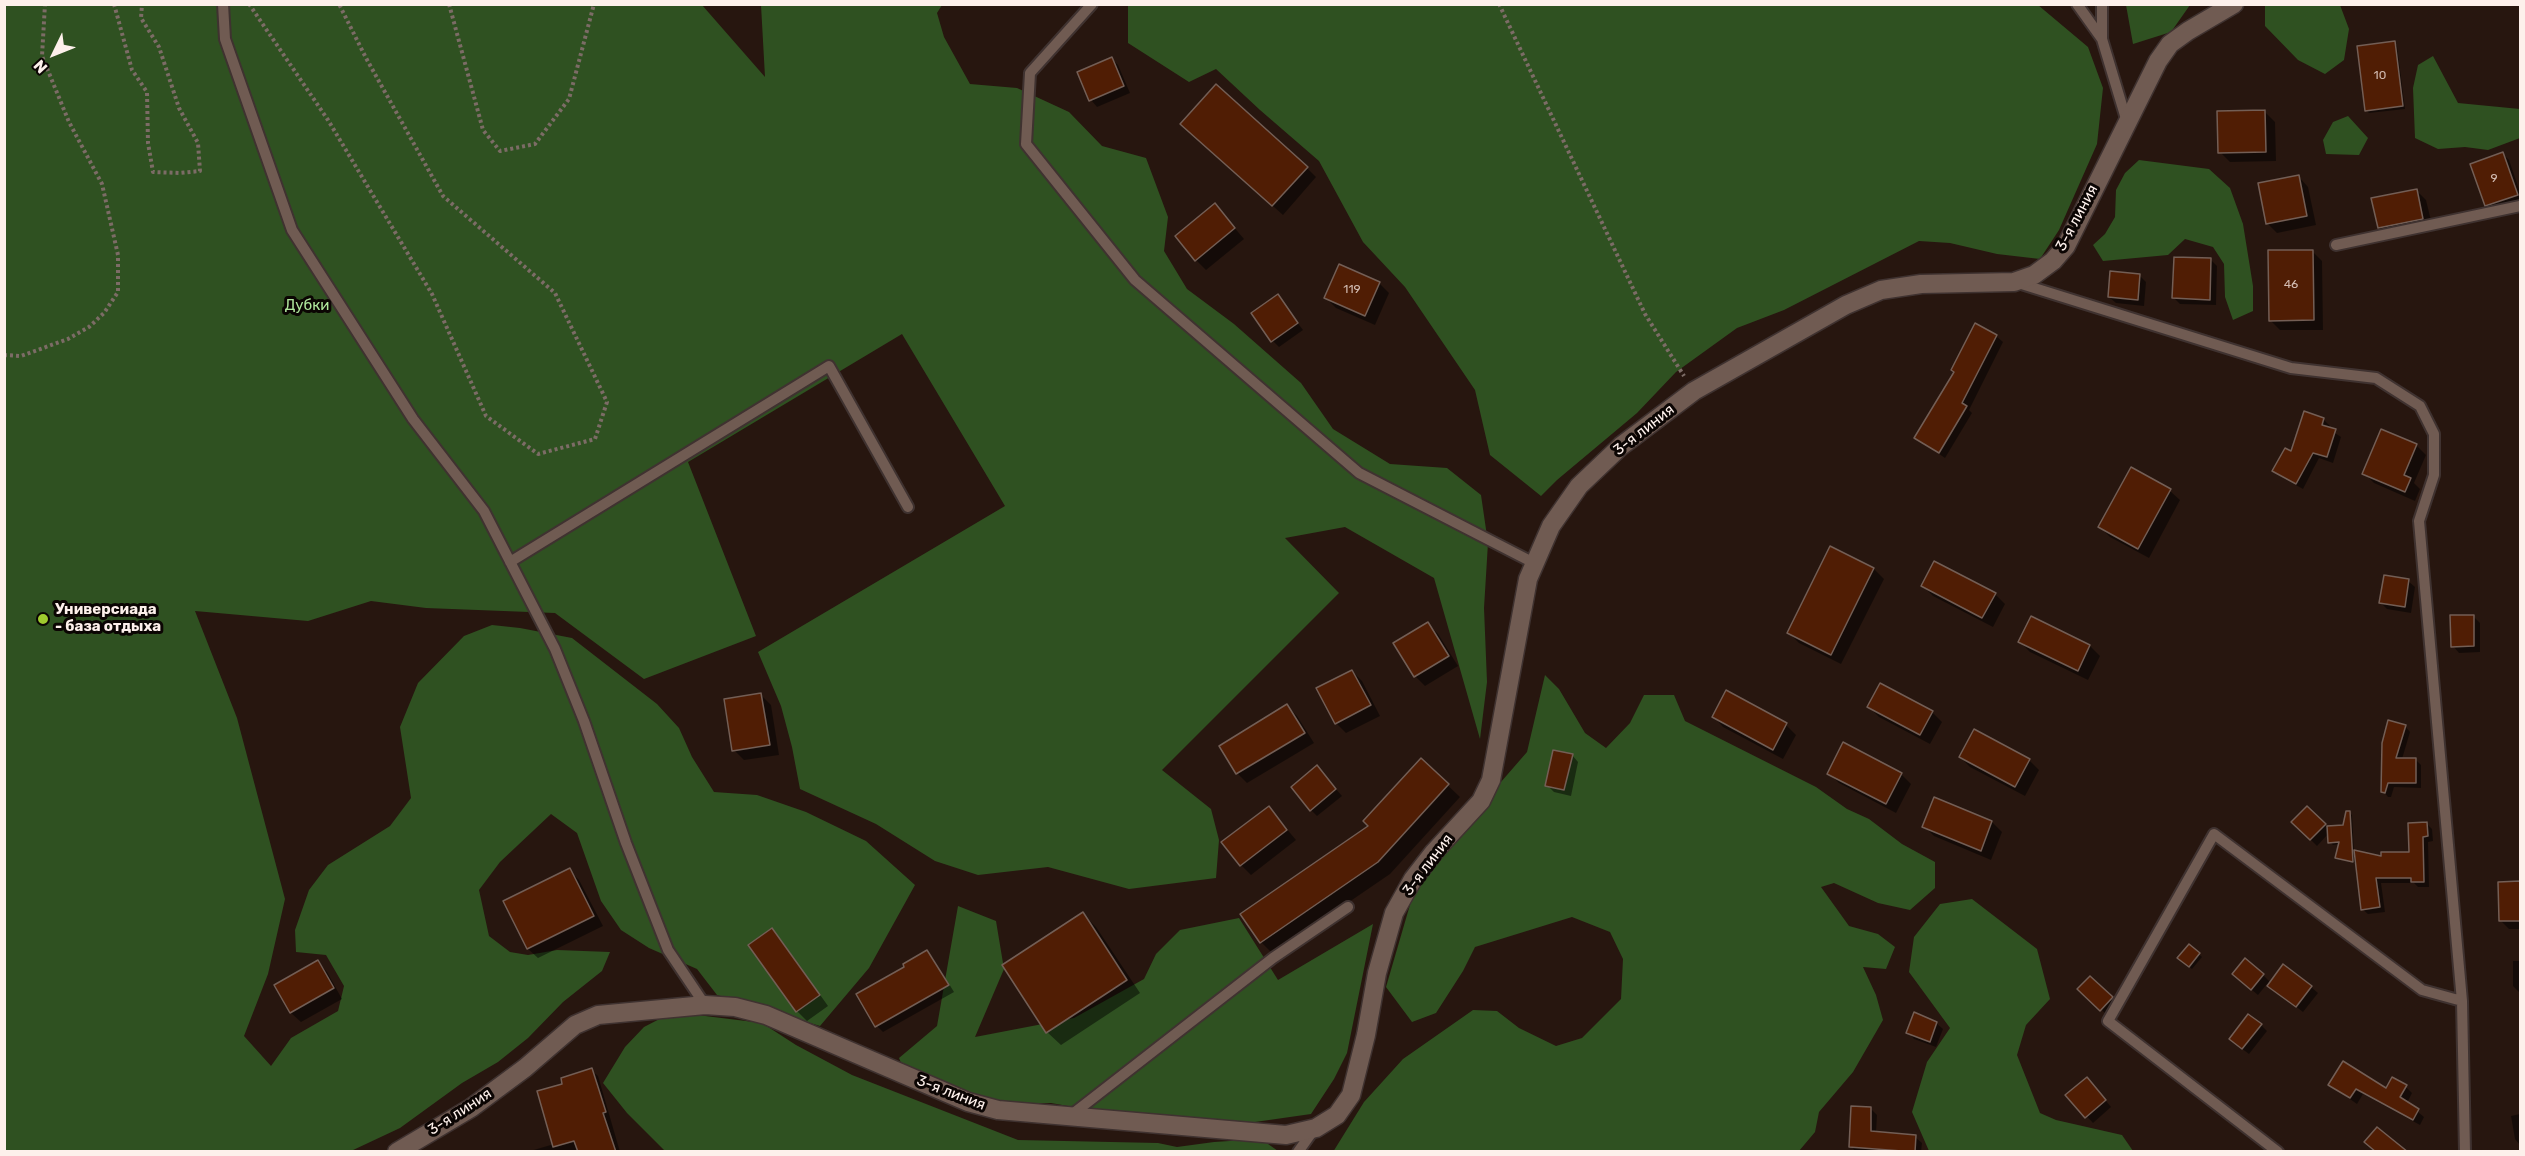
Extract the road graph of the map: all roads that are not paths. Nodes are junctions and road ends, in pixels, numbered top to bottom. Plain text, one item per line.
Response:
1 (223, 4) edge
2 (1092, 4) edge
3 (2077, 4) edge
4 (2103, 4) edge
5 (2234, 4) edge
6 (2102, 39) junction
7 (2127, 122) junction
8 (2520, 206) edge
9 (2336, 245) dead end
10 (2014, 282) junction
11 (908, 507) dead end
12 (510, 562) junction
13 (1534, 563) junction
14 (1348, 907) dead end
15 (2462, 1001) junction
16 (705, 1005) junction
17 (1070, 1116) junction
18 (1316, 1128) junction
19 (397, 1152) edge
20 (1298, 1152) edge
21 (2278, 1152) edge
22 (2465, 1152) edge

1 - 12 lane
2 - 13 lane
3 - 6 lane
4 - 6 lane
5 - 7 street, 3-я линия
6 - 7 lane
7 - 10 street, 3-я линия
8 - 9 lane
10 - 13 street, 3-я линия
10 - 15 lane
11 - 12 lane
12 - 16 lane
13 - 18 street, 3-я линия
14 - 17 lane
15 - 21 lane
15 - 22 lane
16 - 17 street, 3-я линия
16 - 19 street, 3-я линия
17 - 18 street, 3-я линия
18 - 20 lane

